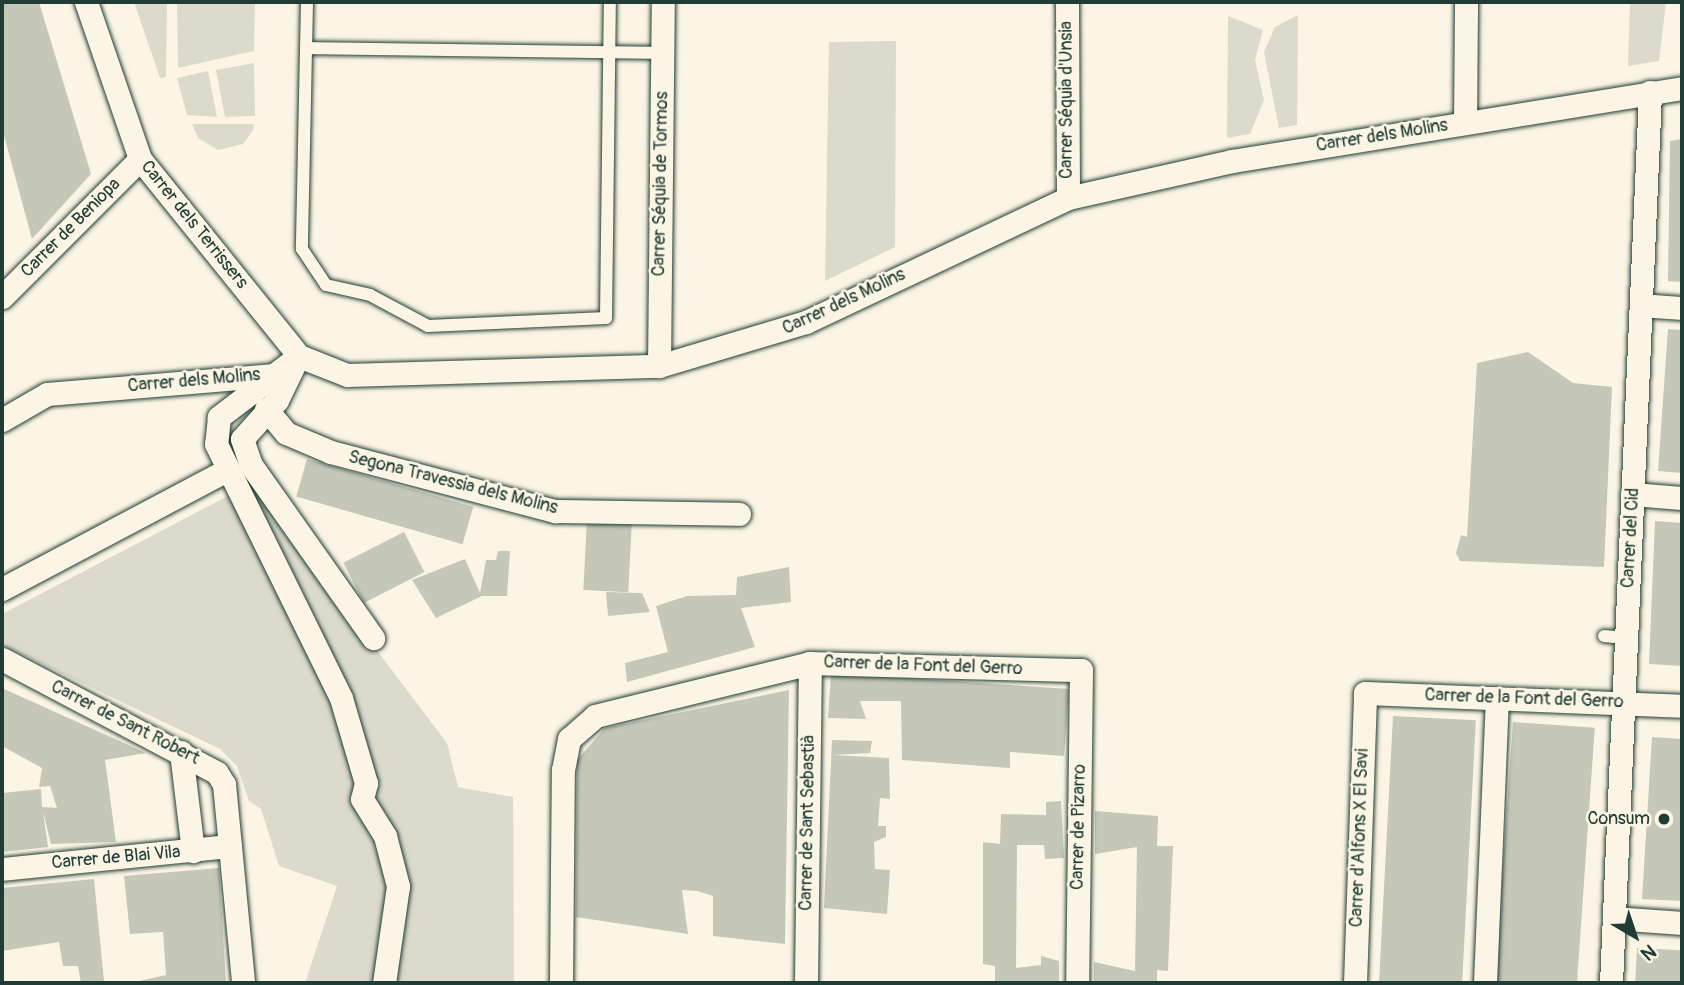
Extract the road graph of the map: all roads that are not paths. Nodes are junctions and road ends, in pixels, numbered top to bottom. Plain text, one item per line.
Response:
1 (86, 2) edge
2 (307, 2) edge
3 (610, 2) edge
4 (663, 2) edge
5 (1067, 2) edge
6 (1466, 2) edge
7 (306, 48) junction
8 (610, 51) junction
9 (662, 53) junction
10 (1682, 88) edge
11 (1650, 92) junction
12 (1465, 122) junction
13 (140, 159) junction
14 (1068, 198) junction
15 (2, 297) edge
16 (1641, 305) junction
17 (1682, 308) edge
18 (299, 356) junction
19 (659, 366) junction
20 (271, 375) junction
21 (267, 410) junction
22 (2, 420) edge
23 (227, 470) junction
24 (1632, 494) junction
25 (1682, 498) edge
26 (739, 514) dead end
27 (2, 589) edge
28 (373, 638) dead end
29 (2, 659) edge
30 (810, 663) junction
31 (1081, 670) joint
32 (1365, 693) joint
33 (1497, 698) junction
34 (1623, 703) junction
35 (1682, 706) edge
36 (180, 752) junction
37 (230, 846) junction
38 (193, 851) junction
39 (2, 869) edge
40 (1614, 918) junction
41 (1682, 923) edge
42 (243, 983) edge
43 (384, 983) edge
44 (562, 983) edge
45 (806, 983) edge
46 (1077, 983) edge
47 (1355, 983) edge
48 (1485, 983) edge
49 (1611, 983) edge

1 - 13 street, Carrer dels Terrissers
2 - 7 lane
3 - 8 lane
4 - 9 street, Carrer Séquia de Tormos
5 - 14 street, Carrer Séquia d'Unsia
6 - 12 street
7 - 8 lane
7 - 8 lane
8 - 9 lane
9 - 19 street, Carrer Séquia de Tormos
10 - 11 street, Carrer dels Molins
11 - 12 street, Carrer dels Molins
11 - 16 street, Carrer del Cid
12 - 14 street, Carrer dels Molins
13 - 15 street, Carrer de Beniopa
13 - 18 street, Carrer dels Terrissers
14 - 19 street, Carrer dels Molins
16 - 17 street
16 - 24 street, Carrer del Cid
18 - 19 street, Carrer dels Molins
18 - 20 street, Carrer dels Molins
18 - 21 street
20 - 22 street, Carrer dels Molins
20 - 23 street
21 - 26 street, Segona Travessia dels Molins
21 - 28 street
23 - 27 street
23 - 43 street
24 - 25 street
24 - 34 street, Carrer del Cid
29 - 36 street, Carrer de Sant Robert
30 - 31 street, Carrer de la Font del Gerro
30 - 44 street, Carrer de la Font del Gerro
30 - 45 street, Carrer de Sant Sebastià
31 - 46 street, Carrer de Pizarro
32 - 33 street, Carrer de la Font del Gerro
32 - 47 street, Carrer d'Alfons X El Savi
33 - 34 street, Carrer de la Font del Gerro
33 - 48 street
34 - 35 street, Carrer de la Font del Gerro
34 - 40 street, Carrer del Cid
36 - 37 street, Carrer de Sant Robert
36 - 38 street
37 - 38 street, Carrer de Blai Vila
37 - 42 street, Carrer de Sant Robert
38 - 39 street, Carrer de Blai Vila
40 - 41 street
40 - 49 street, Carrer del Cid

